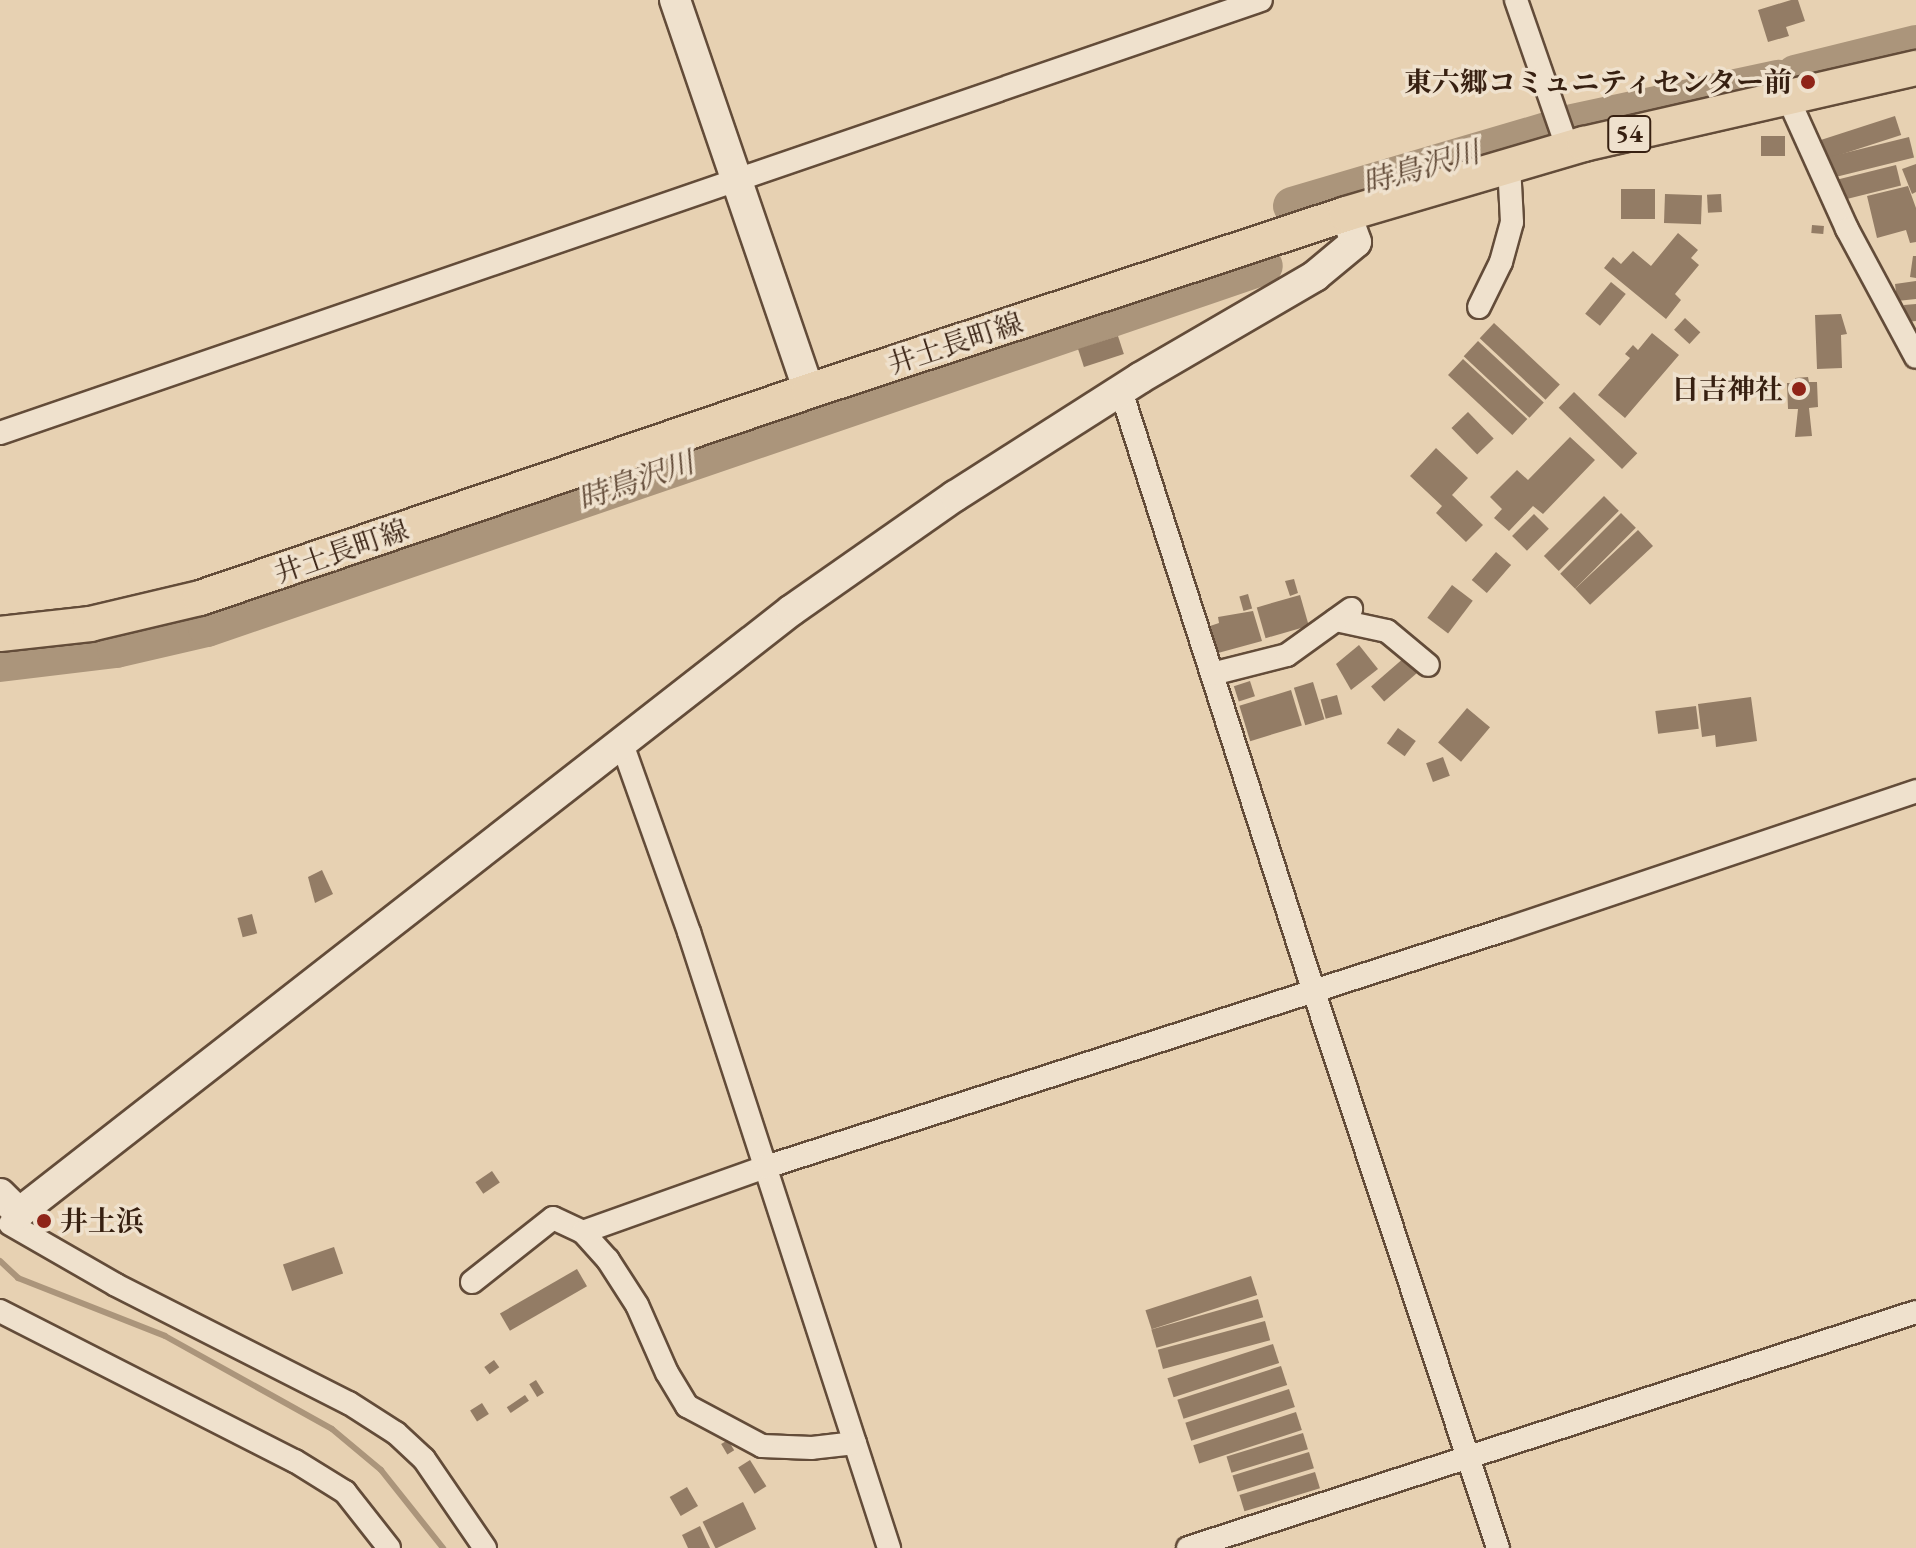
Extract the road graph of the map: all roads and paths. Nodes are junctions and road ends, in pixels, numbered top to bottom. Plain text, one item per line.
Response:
1 (675, 0) edge
2 (1261, 0) edge
3 (1516, 0) edge
4 (1916, 68) edge
5 (1787, 96) junction
6 (1568, 149) junction
7 (1509, 165) junction
8 (736, 179) junction
9 (1346, 214) junction
10 (1479, 307) dead end
11 (1916, 357) edge
12 (809, 391) junction
13 (1121, 391) junction
14 (0, 433) edge
15 (0, 634) edge
16 (1428, 665) dead end
17 (1212, 674) junction
18 (621, 741) junction
19 (1916, 791) edge
20 (1313, 989) junction
21 (766, 1167) junction
22 (7, 1219) edge
23 (583, 1232) junction
24 (472, 1282) dead end
25 (0, 1311) edge
26 (1916, 1312) edge
27 (855, 1443) junction
28 (1468, 1457) junction
29 (389, 1548) edge
30 (485, 1548) edge
31 (889, 1548) edge
32 (1188, 1548) edge
33 (1498, 1548) edge

1 - 8 street
2 - 8 street
3 - 6 street
4 - 5 main road, 井土長町線 / 54
5 - 6 main road, 井土長町線 / 54
5 - 11 street
6 - 7 main road, 井土長町線 / 54
7 - 9 main road, 井土長町線 / 54
7 - 10 street
8 - 12 street
8 - 14 street
9 - 12 main road, 井土長町線 / 54
9 - 13 street
12 - 15 main road, 井土長町線 / 54
13 - 17 street
13 - 18 street
16 - 17 street
17 - 20 street
18 - 21 street
18 - 22 street
19 - 20 street
20 - 21 street
20 - 28 street
21 - 23 street
21 - 27 street
22 - 30 street
23 - 24 street
23 - 27 street
25 - 29 street
26 - 28 street
27 - 31 street
28 - 32 street
28 - 33 street

